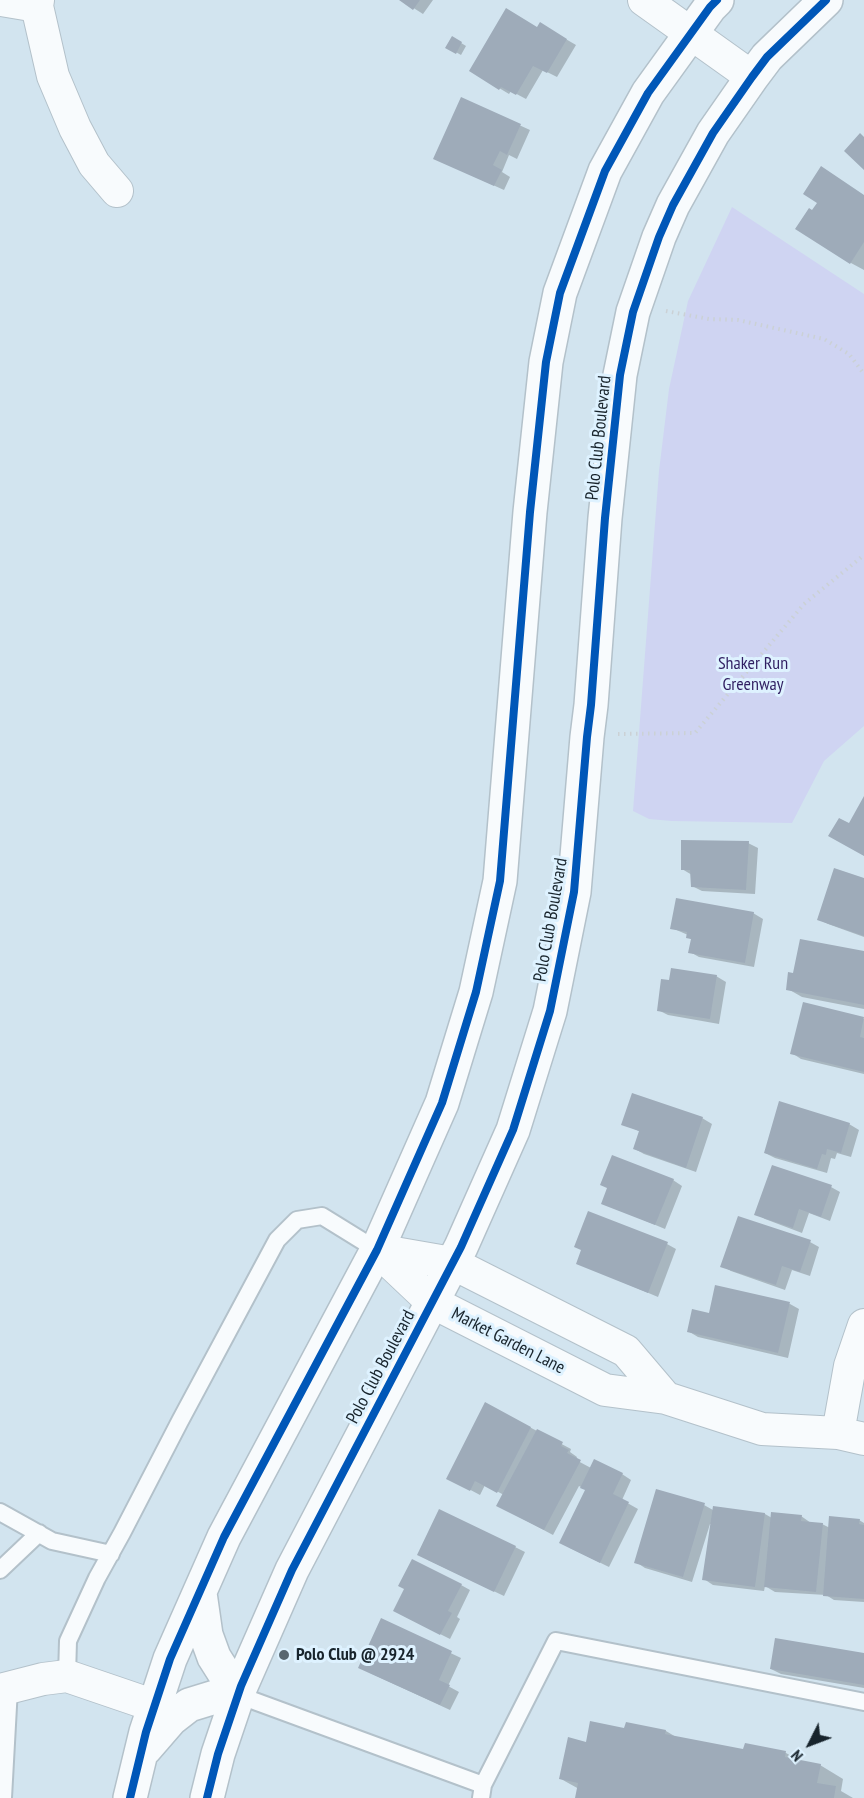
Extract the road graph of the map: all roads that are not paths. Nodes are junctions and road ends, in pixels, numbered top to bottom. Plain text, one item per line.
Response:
1 (1, 0) edge
2 (644, 0) edge
3 (717, 0) edge
4 (826, 0) edge
5 (37, 3) edge
6 (691, 34) junction
7 (752, 77) junction
8 (117, 191) dead end
9 (377, 1250) junction
10 (452, 1263) junction
11 (432, 1302) junction
12 (864, 1325) edge
13 (666, 1398) junction
14 (851, 1436) edge
15 (0, 1512) edge
16 (39, 1533) junction
17 (111, 1554) junction
18 (0, 1569) edge
19 (200, 1593) junction
20 (67, 1676) junction
21 (5, 1689) edge
22 (238, 1695) junction
23 (864, 1702) edge
24 (155, 1706) junction
25 (140, 1753) junction
26 (482, 1792) edge
27 (3, 1798) edge
28 (130, 1798) edge
29 (207, 1798) edge

1 - 5 street
2 - 6 street
3 - 6 street
4 - 7 street, Polo Club Boulevard
5 - 8 street
6 - 7 street
6 - 9 street
7 - 10 street, Polo Club Boulevard
9 - 10 street
9 - 11 street, Market Garden Lane
9 - 17 lane
9 - 19 street
10 - 11 street, Polo Club Boulevard
10 - 13 street
11 - 13 street, Market Garden Lane
11 - 22 street, Polo Club Boulevard
12 - 14 street
13 - 14 street, Market Garden Lane
15 - 16 lane
16 - 17 lane
16 - 18 lane
17 - 20 lane
19 - 22 street
19 - 24 street
20 - 21 street
20 - 24 street
21 - 27 lane
22 - 25 street
22 - 26 lane
22 - 29 street, Polo Club Boulevard
23 - 26 lane
24 - 25 street
25 - 28 street

